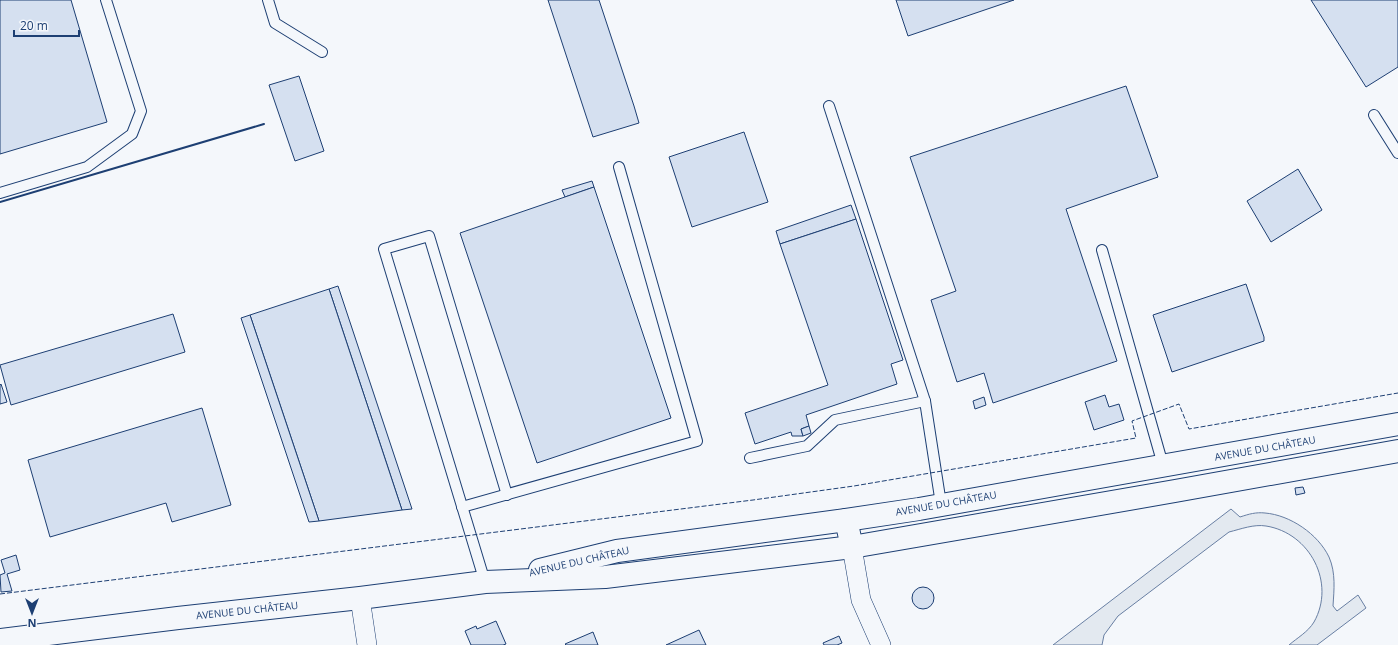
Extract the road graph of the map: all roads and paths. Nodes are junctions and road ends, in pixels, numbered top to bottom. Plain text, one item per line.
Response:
1 (106, 0) edge
2 (268, 0) edge
3 (322, 52) dead end
4 (829, 106) dead end
5 (1374, 115) dead end
6 (1398, 153) edge
7 (619, 167) dead end
8 (0, 193) edge
9 (1102, 250) dead end
10 (925, 401) junction
11 (1398, 424) edge
12 (1398, 451) edge
13 (750, 458) dead end
14 (1163, 466) junction
15 (507, 495) junction
16 (941, 504) junction
17 (462, 507) junction
18 (846, 520) junction
19 (852, 547) junction
20 (490, 581) junction
21 (360, 598) junction
22 (0, 640) edge
23 (367, 645) edge
24 (881, 645) edge

1 - 8 lane
2 - 3 lane
4 - 10 lane
5 - 6 lane
7 - 15 lane
9 - 14 lane
10 - 13 lane
10 - 16 lane
11 - 14 main road, AVENUE DU CHÂTEAU
12 - 19 main road, AVENUE DU CHÂTEAU
14 - 16 main road, AVENUE DU CHÂTEAU
15 - 17 lane
15 - 17 lane
16 - 18 main road, AVENUE DU CHÂTEAU
17 - 20 lane
18 - 19 main road
18 - 20 main road, AVENUE DU CHÂTEAU
19 - 20 main road, AVENUE DU CHÂTEAU
19 - 24 street
20 - 21 main road, AVENUE DU CHÂTEAU
21 - 22 main road, AVENUE DU CHÂTEAU
21 - 23 street

